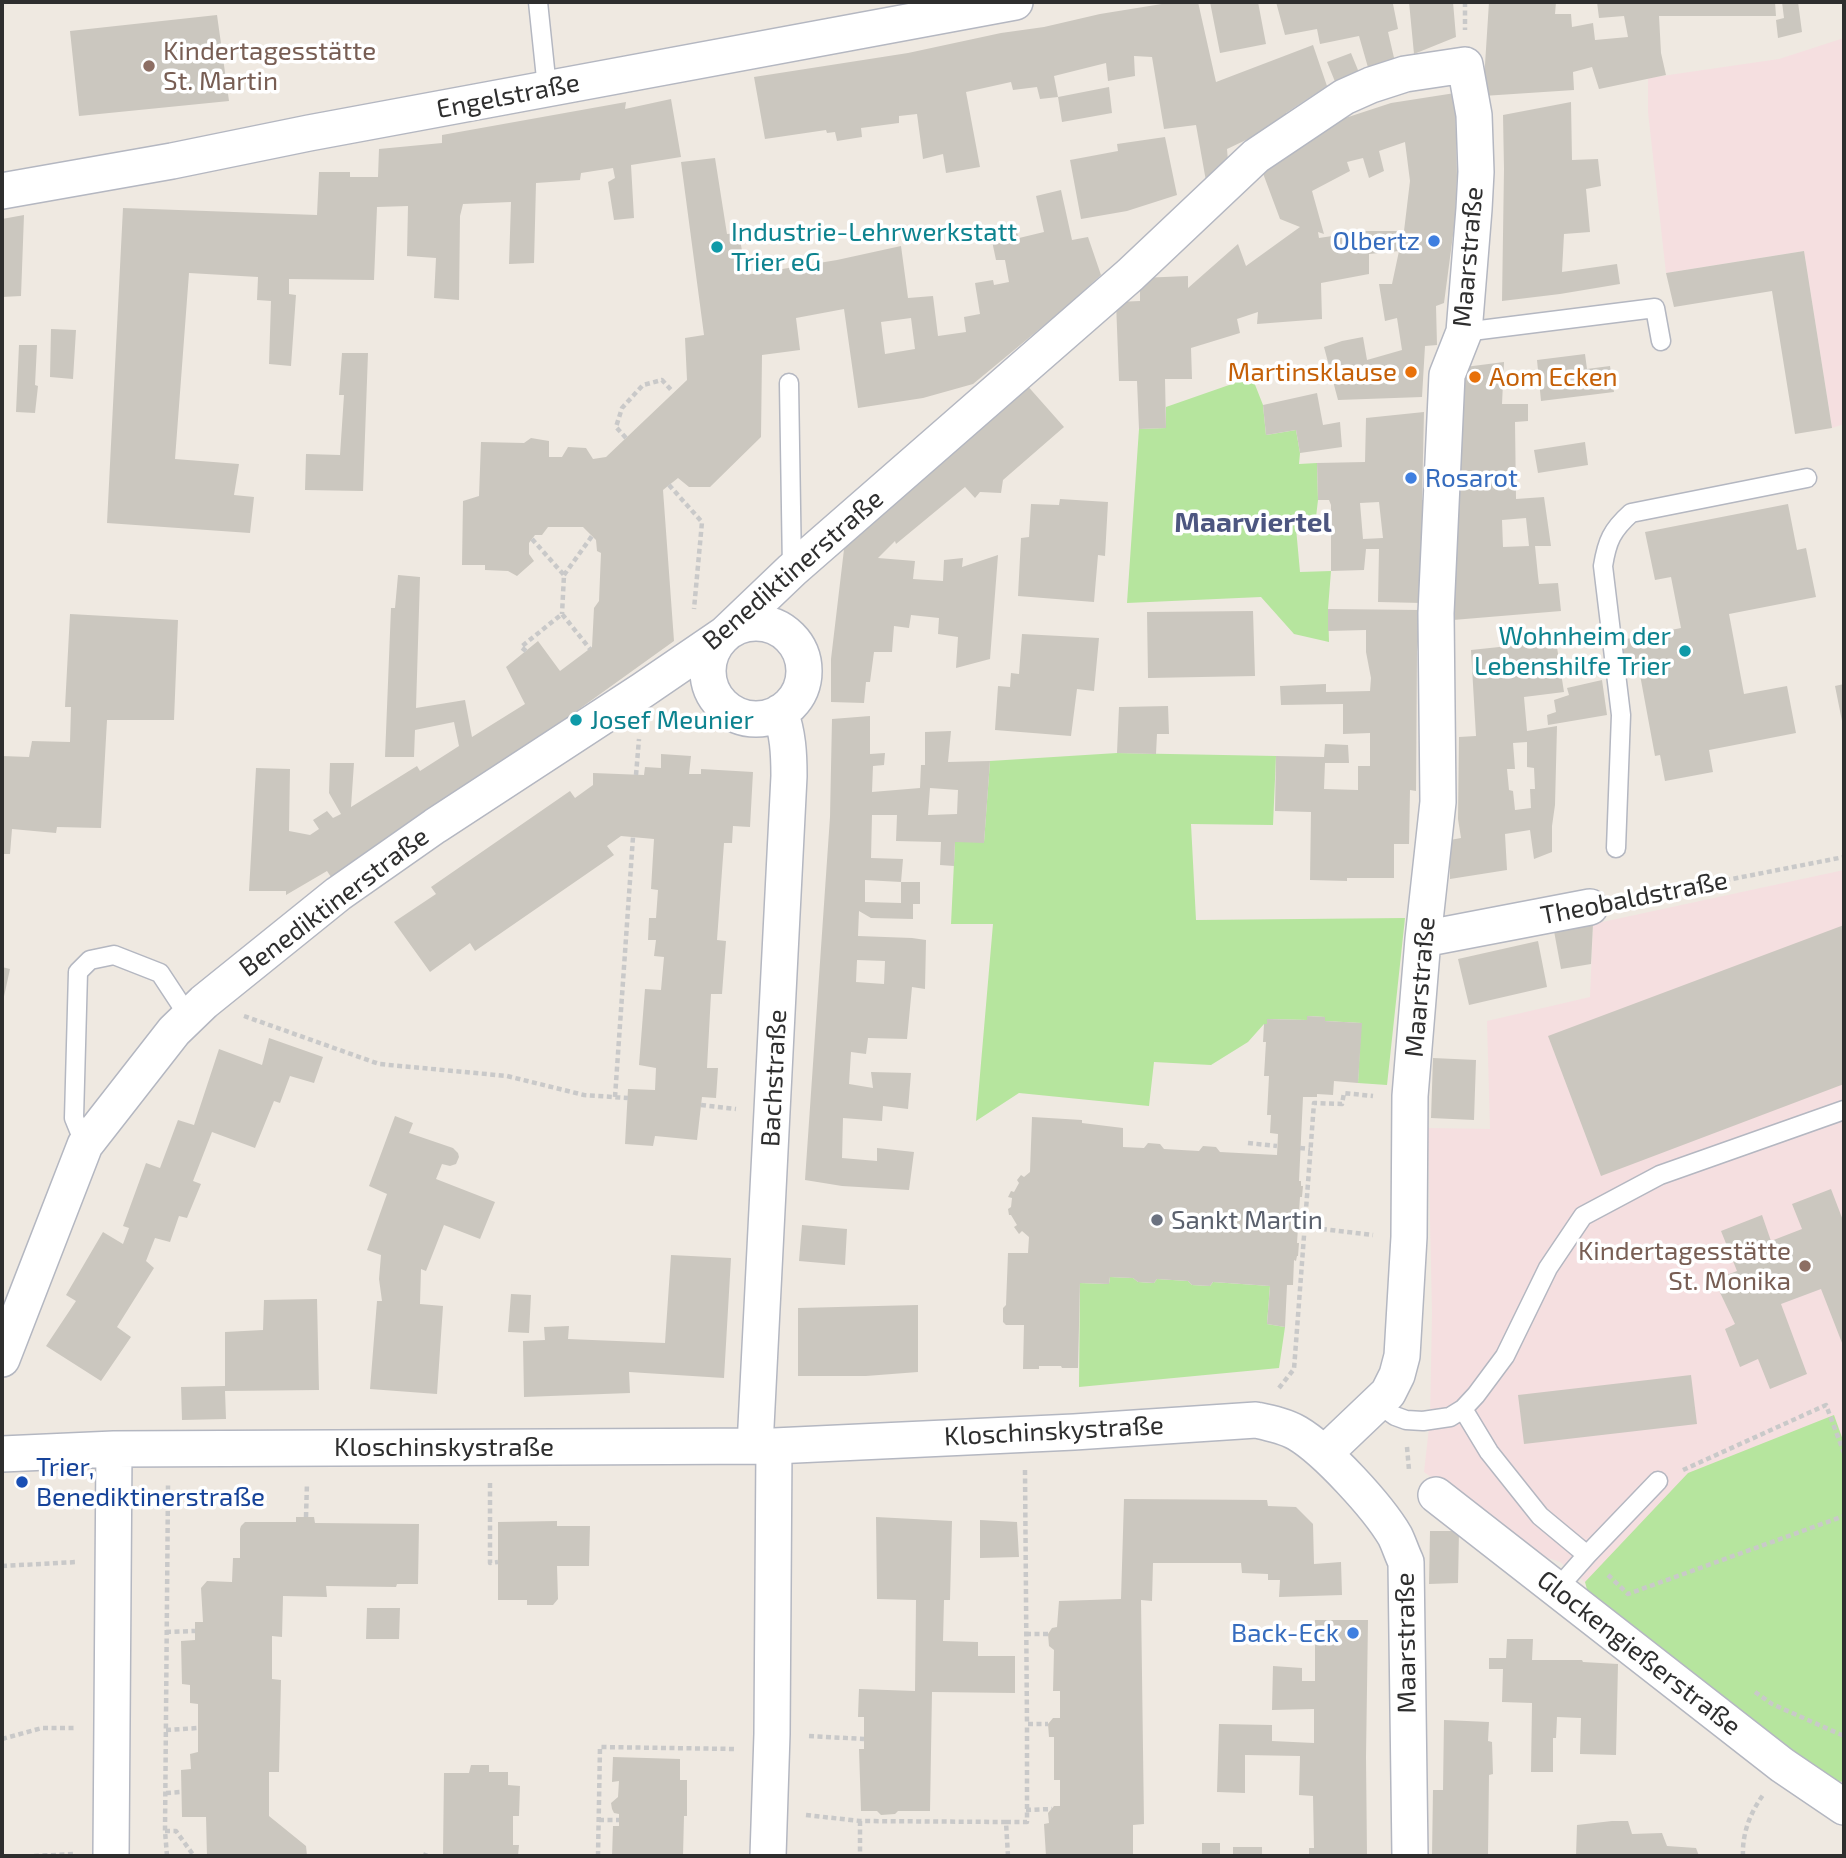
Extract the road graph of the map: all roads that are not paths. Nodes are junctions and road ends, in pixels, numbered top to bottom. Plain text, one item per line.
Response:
1 (538, 2) edge
2 (1015, 2) edge
3 (1465, 65) joint
4 (547, 88) junction
5 (2, 191) edge
6 (1464, 332) junction
7 (1661, 341) dead end
8 (789, 383) dead end
9 (1807, 478) dead end
10 (792, 570) junction
11 (713, 643) junction
12 (780, 712) junction
13 (1616, 848) dead end
14 (1590, 907) road end
15 (1423, 939) junction
16 (197, 1010) junction
17 (1844, 1110) edge
18 (85, 1145) junction
19 (2, 1359) edge
20 (1378, 1404) junction
21 (1462, 1409) junction
22 (764, 1446) junction
23 (114, 1449) junction
24 (1325, 1453) junction
25 (2, 1454) edge
26 (1658, 1481) road end
27 (1436, 1495) dead end
28 (1587, 1555) junction
29 (1557, 1589) junction
30 (1844, 1807) edge
31 (770, 1855) edge
32 (111, 1856) edge
33 (1410, 1856) edge

1 - 4 lane
2 - 4 street, Engelstraße
3 - 6 street, Maarstraße
3 - 10 street, Benediktinerstraße
4 - 5 street, Engelstraße
6 - 7 lane
6 - 15 street, Maarstraße
8 - 10 lane
9 - 13 lane
10 - 11 street, Benediktinerstraße
11 - 12 street
11 - 12 street
11 - 16 street, Benediktinerstraße
12 - 22 street, Bachstraße
14 - 15 street, Theobaldstraße
15 - 20 street, Maarstraße
16 - 18 street, Benediktinerstraße
16 - 18 lane
17 - 21 lane
18 - 19 street, Benediktinerstraße
20 - 21 lane
20 - 24 street, Maarstraße
21 - 28 lane
22 - 23 street, Kloschinskystraße
22 - 24 street, Kloschinskystraße
22 - 31 street
23 - 25 street, Kloschinskystraße
23 - 32 street
24 - 33 street, Maarstraße
26 - 28 lane
27 - 29 street, Glockengießerstraße
28 - 29 lane
29 - 30 street, Glockengießerstraße

